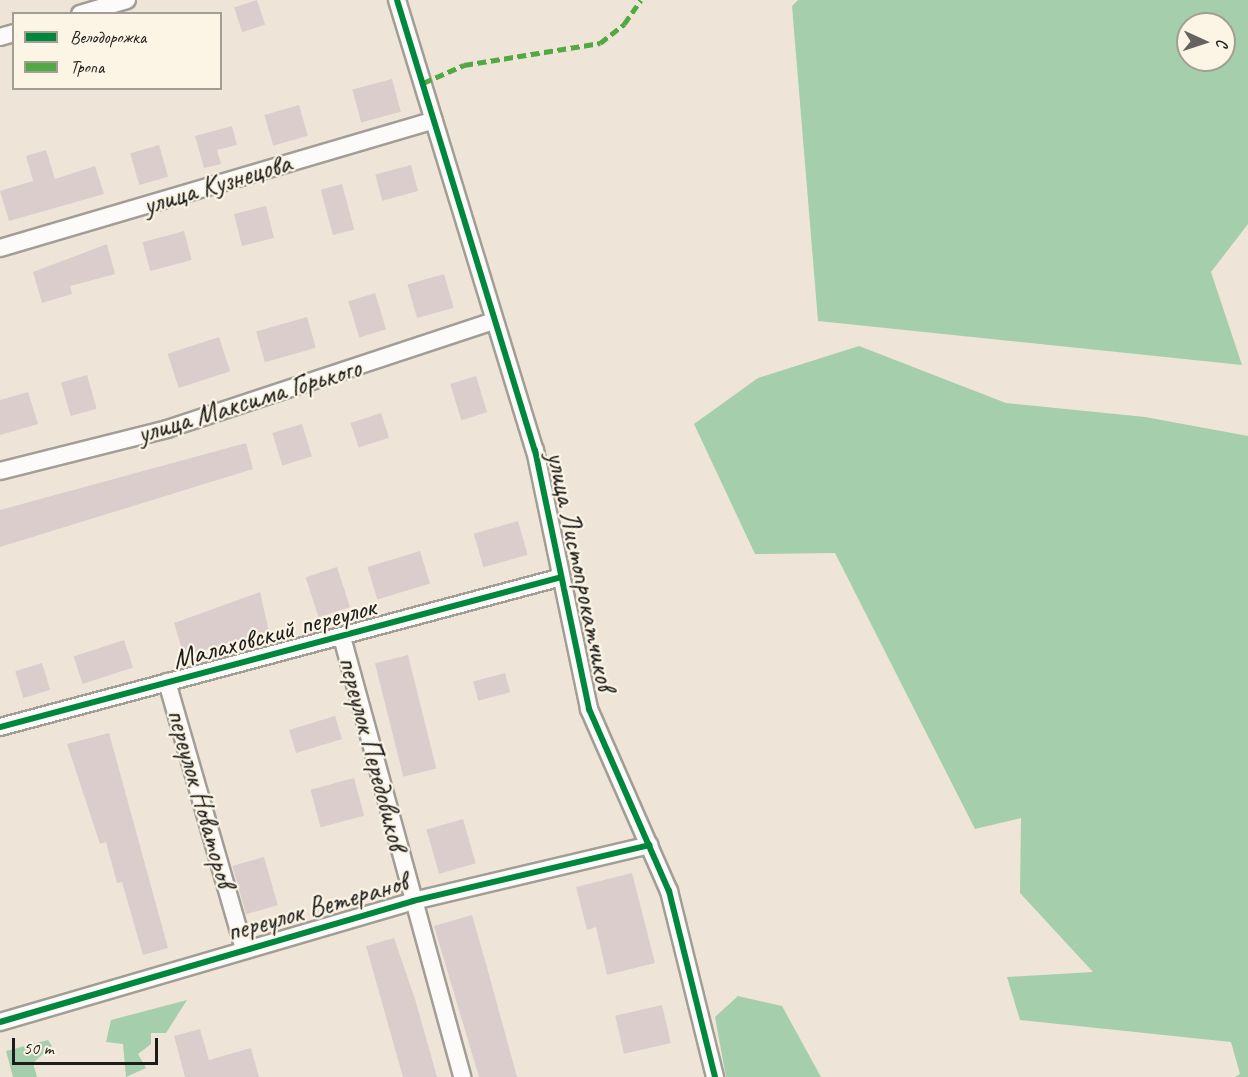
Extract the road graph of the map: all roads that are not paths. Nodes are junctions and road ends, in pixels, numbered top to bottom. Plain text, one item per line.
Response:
1 (128, 0) edge
2 (397, 0) edge
3 (87, 12) edge
4 (434, 120) junction
5 (0, 249) edge
6 (494, 321) junction
7 (0, 471) edge
8 (558, 578) junction
9 (342, 637) junction
10 (167, 682) junction
11 (0, 727) edge
12 (649, 845) junction
13 (413, 901) junction
14 (244, 949) junction
15 (0, 1022) edge
16 (462, 1077) edge
17 (714, 1077) edge

1 - 3 street
2 - 4 street, улица Листопрокатчиков
4 - 5 street, улица Кузнецова
4 - 6 street, улица Листопрокатчиков
6 - 7 street, улица Максима Горького
6 - 8 street, улица Листопрокатчиков
8 - 9 street, Малаховский переулок
8 - 12 street, улица Листопрокатчиков
9 - 10 street, Малаховский переулок
9 - 13 street, переулок Передовиков
10 - 11 street, Малаховский переулок
10 - 14 street, переулок Новаторов
12 - 13 street, переулок Ветеранов
12 - 17 street, улица Листопрокатчиков
13 - 14 street, переулок Ветеранов
13 - 16 street, переулок Передовиков
14 - 15 street, переулок Ветеранов

